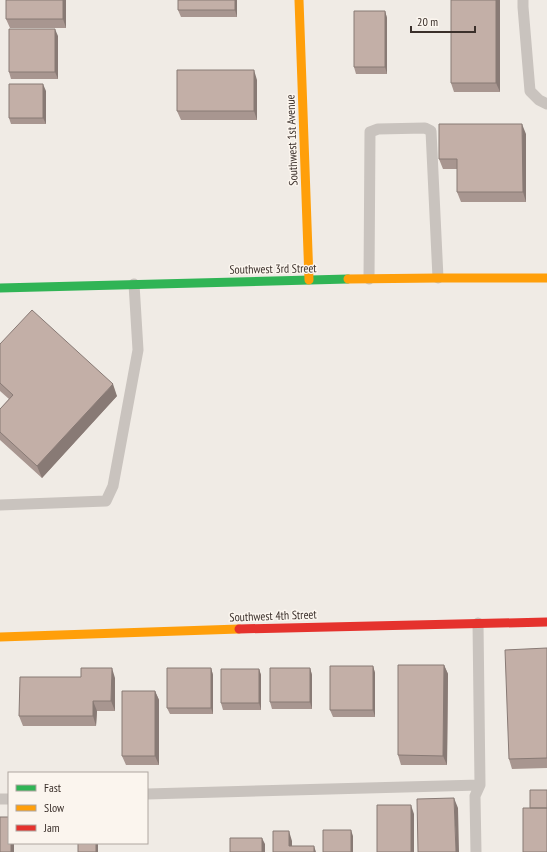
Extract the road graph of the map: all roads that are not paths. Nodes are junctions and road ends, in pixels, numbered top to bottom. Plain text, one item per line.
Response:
1 (299, 0) edge
2 (523, 0) edge
3 (547, 104) edge
4 (438, 278) junction
5 (547, 278) edge
6 (369, 279) junction
7 (309, 280) junction
8 (134, 284) junction
9 (0, 288) edge
10 (0, 505) edge
11 (547, 622) edge
12 (478, 623) junction
13 (0, 637) edge
14 (480, 785) junction
15 (148, 794) edge
16 (476, 852) edge

1 - 7 street, Southwest 1st Avenue
2 - 3 lane
4 - 5 street, Southwest 3rd Street
4 - 6 street, Southwest 3rd Street
4 - 6 lane
6 - 7 street, Southwest 3rd Street
7 - 8 street, Southwest 3rd Street
8 - 9 street, Southwest 3rd Street
8 - 10 lane
11 - 12 street, Southwest 4th Street
12 - 13 street, Southwest 4th Street
12 - 14 lane
14 - 15 lane
14 - 16 lane

